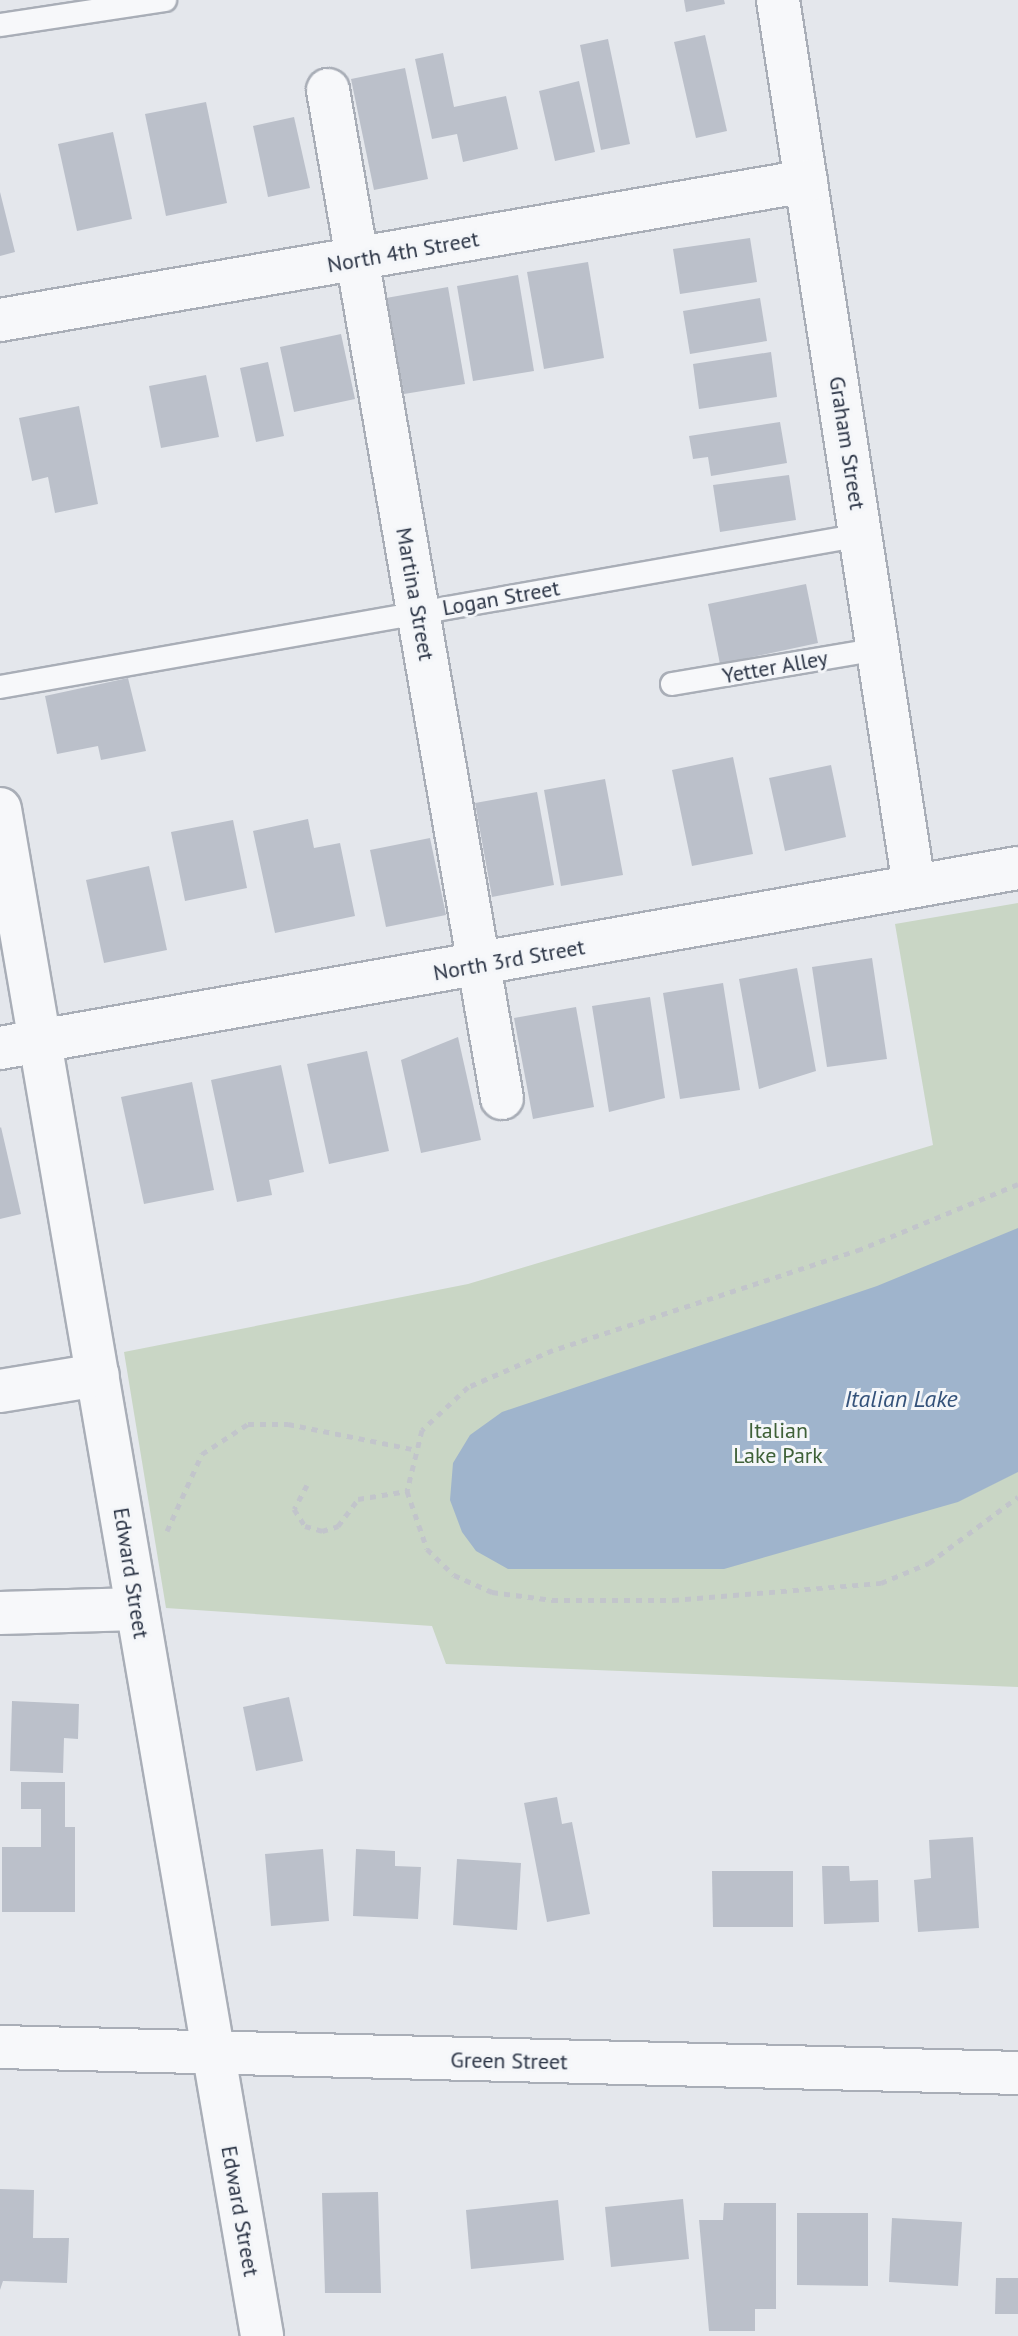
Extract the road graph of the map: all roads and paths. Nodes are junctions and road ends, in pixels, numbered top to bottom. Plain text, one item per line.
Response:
1 (160, 0) edge
2 (778, 0) edge
3 (0, 25) edge
4 (328, 90) dead end
5 (806, 181) junction
6 (358, 260) junction
7 (0, 320) edge
8 (861, 535) junction
9 (417, 612) junction
10 (879, 649) junction
11 (672, 684) dead end
12 (0, 687) edge
13 (0, 809) edge
14 (1018, 868) edge
15 (914, 886) junction
16 (480, 965) junction
17 (20, 1044) edge
18 (502, 1098) dead end
19 (1018, 1184) edge
20 (98, 1375) junction
21 (0, 1391) edge
22 (412, 1449) junction
23 (307, 1485) dead end
24 (407, 1491) junction
25 (1018, 1497) edge
26 (167, 1531) dead end
27 (137, 1609) junction
28 (0, 1613) edge
29 (0, 2047) edge
30 (213, 2053) junction
31 (1018, 2073) edge
32 (262, 2336) edge

1 - 3 lane
2 - 5 street, Graham Street
4 - 6 street, Martina Street
5 - 6 street, North 4th Street
5 - 8 street, Graham Street
6 - 7 street, North 4th Street
6 - 9 street, Martina Street
8 - 9 lane, Logan Street
8 - 10 street, Graham Street
9 - 12 lane, Logan Street
9 - 16 street, Martina Street
10 - 11 lane, Yetter Alley
10 - 15 street, Graham Street
13 - 17 street, Edward Street
14 - 15 street, North 3rd Street
15 - 16 street, North 3rd Street
16 - 17 street, North 3rd Street
16 - 18 street, Martina Street
17 - 20 street, Edward Street
19 - 22 path
20 - 21 street
20 - 27 street, Edward Street
22 - 24 path
22 - 26 path
23 - 24 path
24 - 25 path
27 - 28 street
27 - 30 street, Edward Street
29 - 30 street, Green Street
30 - 31 street, Green Street
30 - 32 street, Edward Street

